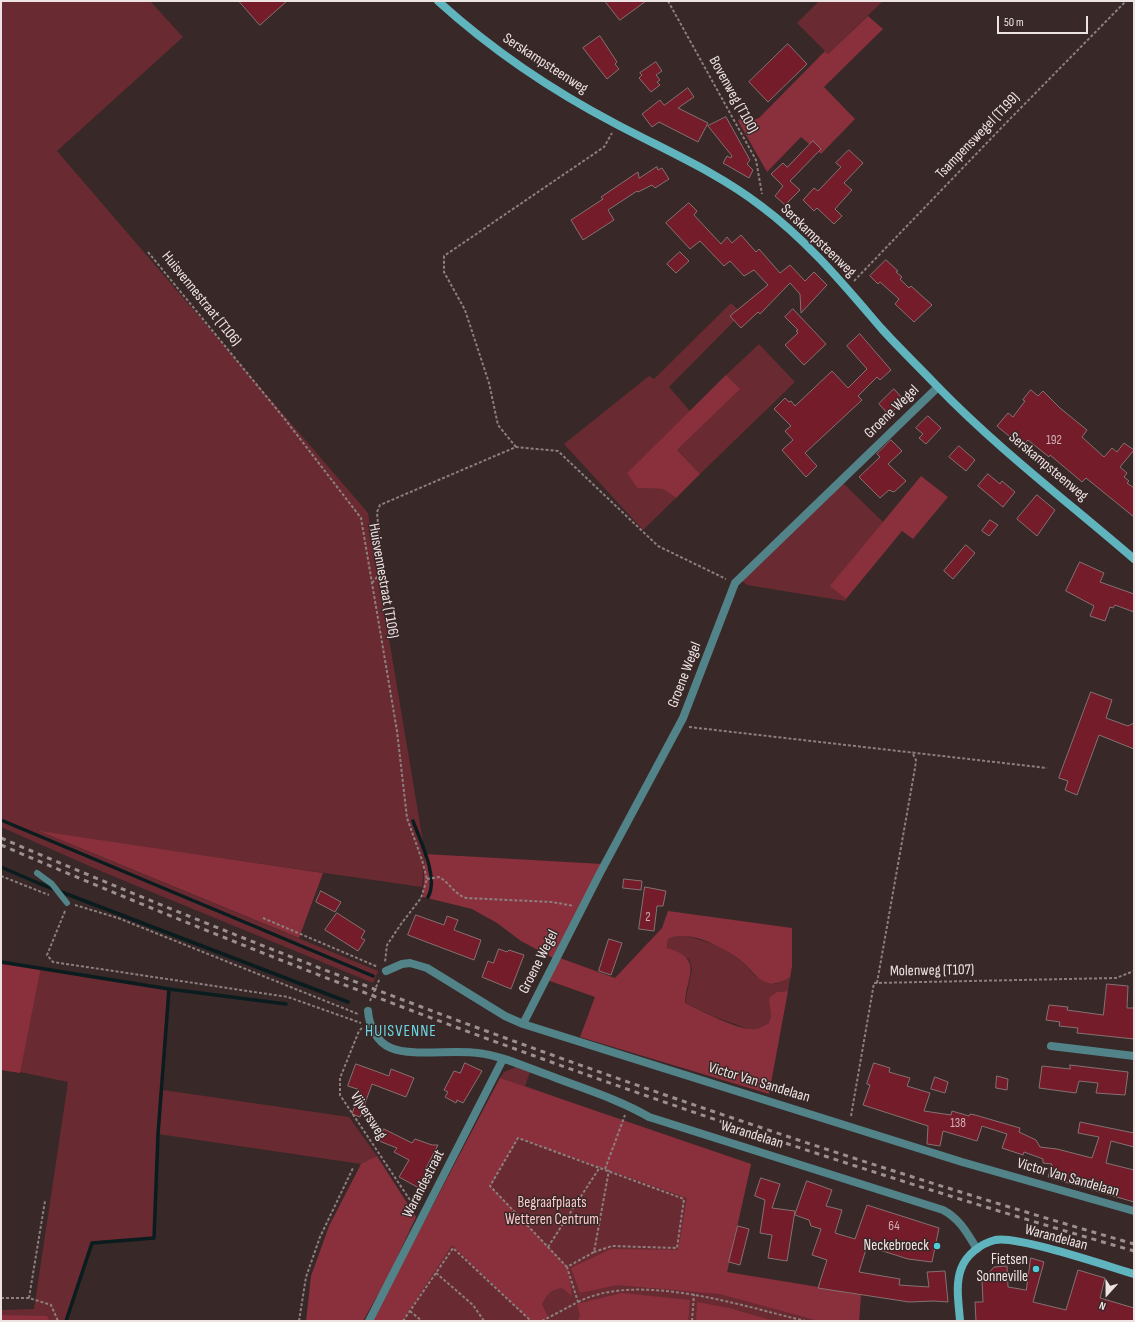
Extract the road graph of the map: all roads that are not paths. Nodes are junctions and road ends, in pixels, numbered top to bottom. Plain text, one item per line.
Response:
1 (438, 1) edge
2 (938, 387) junction
3 (1134, 559) edge
4 (37, 872) dead end
5 (67, 903) road end
6 (386, 971) road end
7 (368, 1011) road end
8 (523, 1024) junction
9 (1051, 1046) dead end
10 (1134, 1056) edge
11 (503, 1059) junction
12 (1134, 1211) edge
13 (977, 1249) junction
14 (1134, 1274) edge
15 (369, 1321) edge
16 (960, 1321) edge

1 - 2 street, Serskampsteenweg
2 - 3 street, Serskampsteenweg
2 - 8 street, Groene Wegel
4 - 5 lane
6 - 8 street, Victor Van Sandelaan
7 - 11 street, Warandelaan
8 - 12 street, Victor Van Sandelaan
9 - 10 street
11 - 13 street, Warandelaan
11 - 15 street, Warandestraat
13 - 14 street, Warandelaan
13 - 16 street

